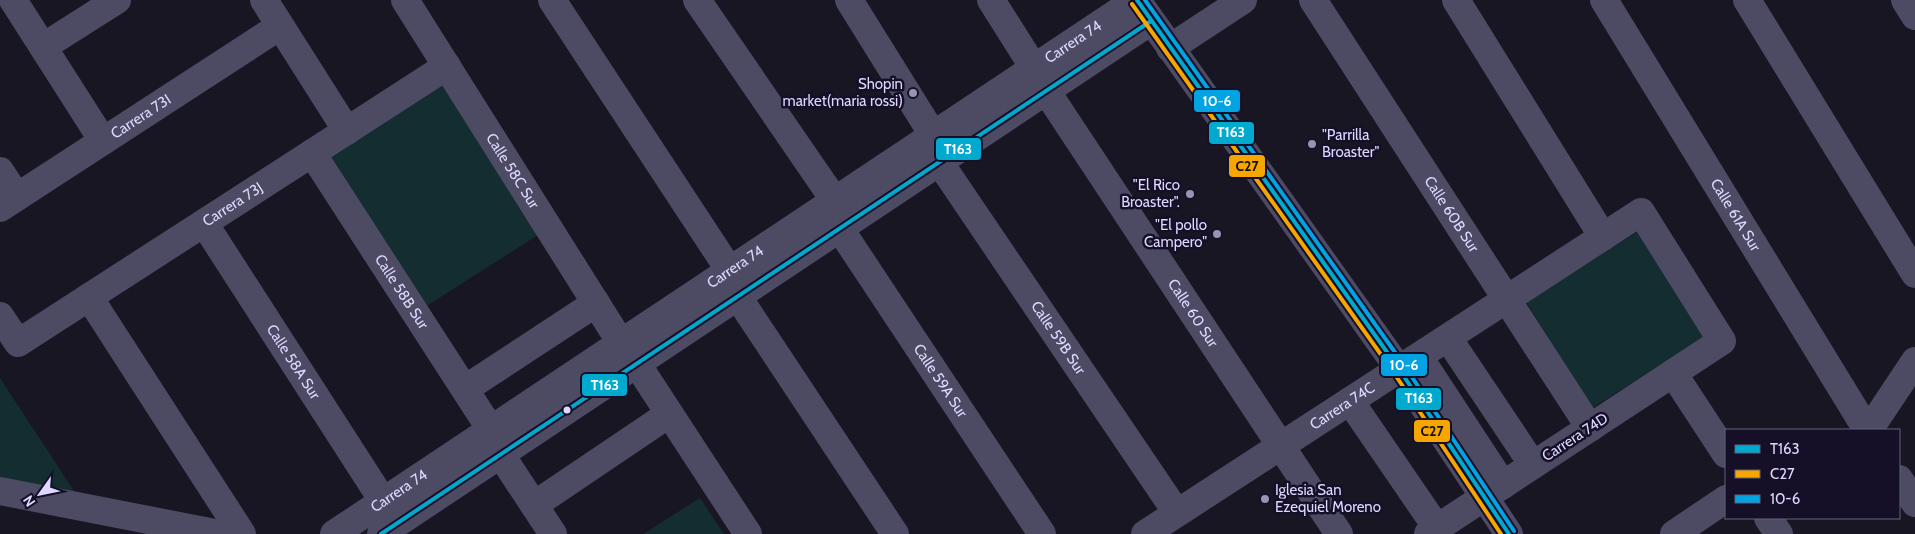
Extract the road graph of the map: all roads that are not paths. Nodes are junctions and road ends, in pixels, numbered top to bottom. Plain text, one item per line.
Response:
1 (13, 0) edge
2 (116, 0) edge
3 (264, 0) edge
4 (405, 0) edge
5 (552, 0) edge
6 (697, 0) edge
7 (850, 0) edge
8 (990, 0) edge
9 (1243, 0) edge
10 (1313, 0) edge
11 (1456, 0) edge
12 (1604, 0) edge
13 (1747, 0) edge
14 (1905, 0) edge
15 (1142, 7) edge
16 (1915, 16) edge
17 (280, 26) junction
18 (43, 47) junction
19 (1170, 48) junction
20 (447, 66) junction
21 (1034, 68) junction
22 (1046, 92) junction
23 (347, 131) junction
24 (934, 135) junction
25 (103, 141) junction
26 (312, 153) junction
27 (940, 163) junction
28 (0, 171) edge
29 (835, 201) junction
30 (9, 203) edge
31 (204, 223) junction
32 (840, 229) junction
33 (1603, 237) junction
34 (730, 270) junction
35 (1915, 274) edge
36 (89, 297) junction
37 (738, 297) junction
38 (1506, 300) junction
39 (596, 303) junction
40 (0, 316) edge
41 (1448, 338) junction
42 (1722, 341) joint
43 (629, 354) junction
44 (1915, 361) edge
45 (1409, 363) junction
46 (1673, 373) junction
47 (464, 389) junction
48 (1350, 401) junction
49 (670, 414) junction
50 (1590, 428) junction
51 (1867, 429) edge
52 (1869, 429) edge
53 (491, 430) junction
54 (1281, 446) junction
55 (1725, 452) edge
56 (501, 455) junction
57 (1533, 465) junction
58 (1900, 480) edge
59 (0, 491) edge
60 (1494, 491) junction
61 (1725, 500) edge
62 (383, 501) junction
63 (1915, 503) edge
64 (534, 505) junction
65 (1177, 513) junction
66 (1433, 531) edge
67 (220, 534) edge
68 (242, 534) edge
69 (334, 534) edge
70 (381, 534) edge
71 (553, 534) edge
72 (748, 534) edge
73 (895, 534) edge
74 (1042, 534) edge
75 (1145, 534) edge
76 (1339, 534) edge
77 (1509, 534) edge
78 (1674, 534) edge

1 - 18 street
2 - 18 street
3 - 17 street
4 - 20 street, Calle 58C Sur
5 - 34 street
6 - 29 street
7 - 24 street
8 - 21 street
9 - 19 street
10 - 38 street, Calle 60B Sur
11 - 33 street
12 - 51 street, Calle 61A Sur
13 - 35 street
14 - 16 street
15 - 19 street
15 - 21 street, Carrera 74
15 - 22 street, Carrera 74
17 - 23 street
17 - 25 street, Carrera 73I
18 - 25 street
19 - 45 street
20 - 23 street, Carrera 73J
20 - 39 street, Calle 58C Sur
21 - 24 street, Carrera 74
22 - 27 street, Carrera 74
22 - 54 street, Calle 60 Sur
23 - 26 street, Carrera 73J
24 - 29 street, Carrera 74
25 - 30 street, Carrera 73I
26 - 31 street, Carrera 73J
26 - 47 street, Calle 58B Sur
27 - 32 street, Carrera 74
27 - 65 street, Calle 59B Sur
28 - 30 street
29 - 34 street, Carrera 74
31 - 36 street, Carrera 73J
31 - 62 street, Calle 58A Sur
32 - 37 street, Carrera 74
32 - 74 street, Calle 59A Sur
33 - 38 street, Carrera 74C
33 - 42 street, Carrera 74C
34 - 43 street, Carrera 74
36 - 40 street, Carrera 73J
36 - 68 street
37 - 43 street, Carrera 74
37 - 73 street
38 - 41 street, Carrera 74C
38 - 50 street, Calle 60B Sur
39 - 43 street, Calle 58C Sur
39 - 47 street
41 - 45 street, Carrera 74C
41 - 57 street
42 - 46 street, Carrera 74D
43 - 49 street, Calle 58C Sur
43 - 53 street, Carrera 74
43 - 56 street, Carrera 74
44 - 52 street
45 - 48 street, Carrera 74C
45 - 60 street
46 - 50 street, Carrera 74D
46 - 55 street
47 - 53 street, Calle 58B Sur
48 - 54 street, Carrera 74C
48 - 66 street
49 - 64 street
49 - 72 street, Calle 58C Sur
50 - 57 street, Carrera 74D
53 - 62 street, Carrera 74
54 - 65 street, Carrera 74C
54 - 76 street, Calle 60 Sur
56 - 64 street
56 - 70 street, Carrera 74
57 - 60 street, Carrera 74D
58 - 63 street
59 - 67 street
60 - 66 street, Carrera 74D
60 - 77 street
61 - 78 street
62 - 69 street, Carrera 74
64 - 71 street
65 - 75 street, Carrera 74C

